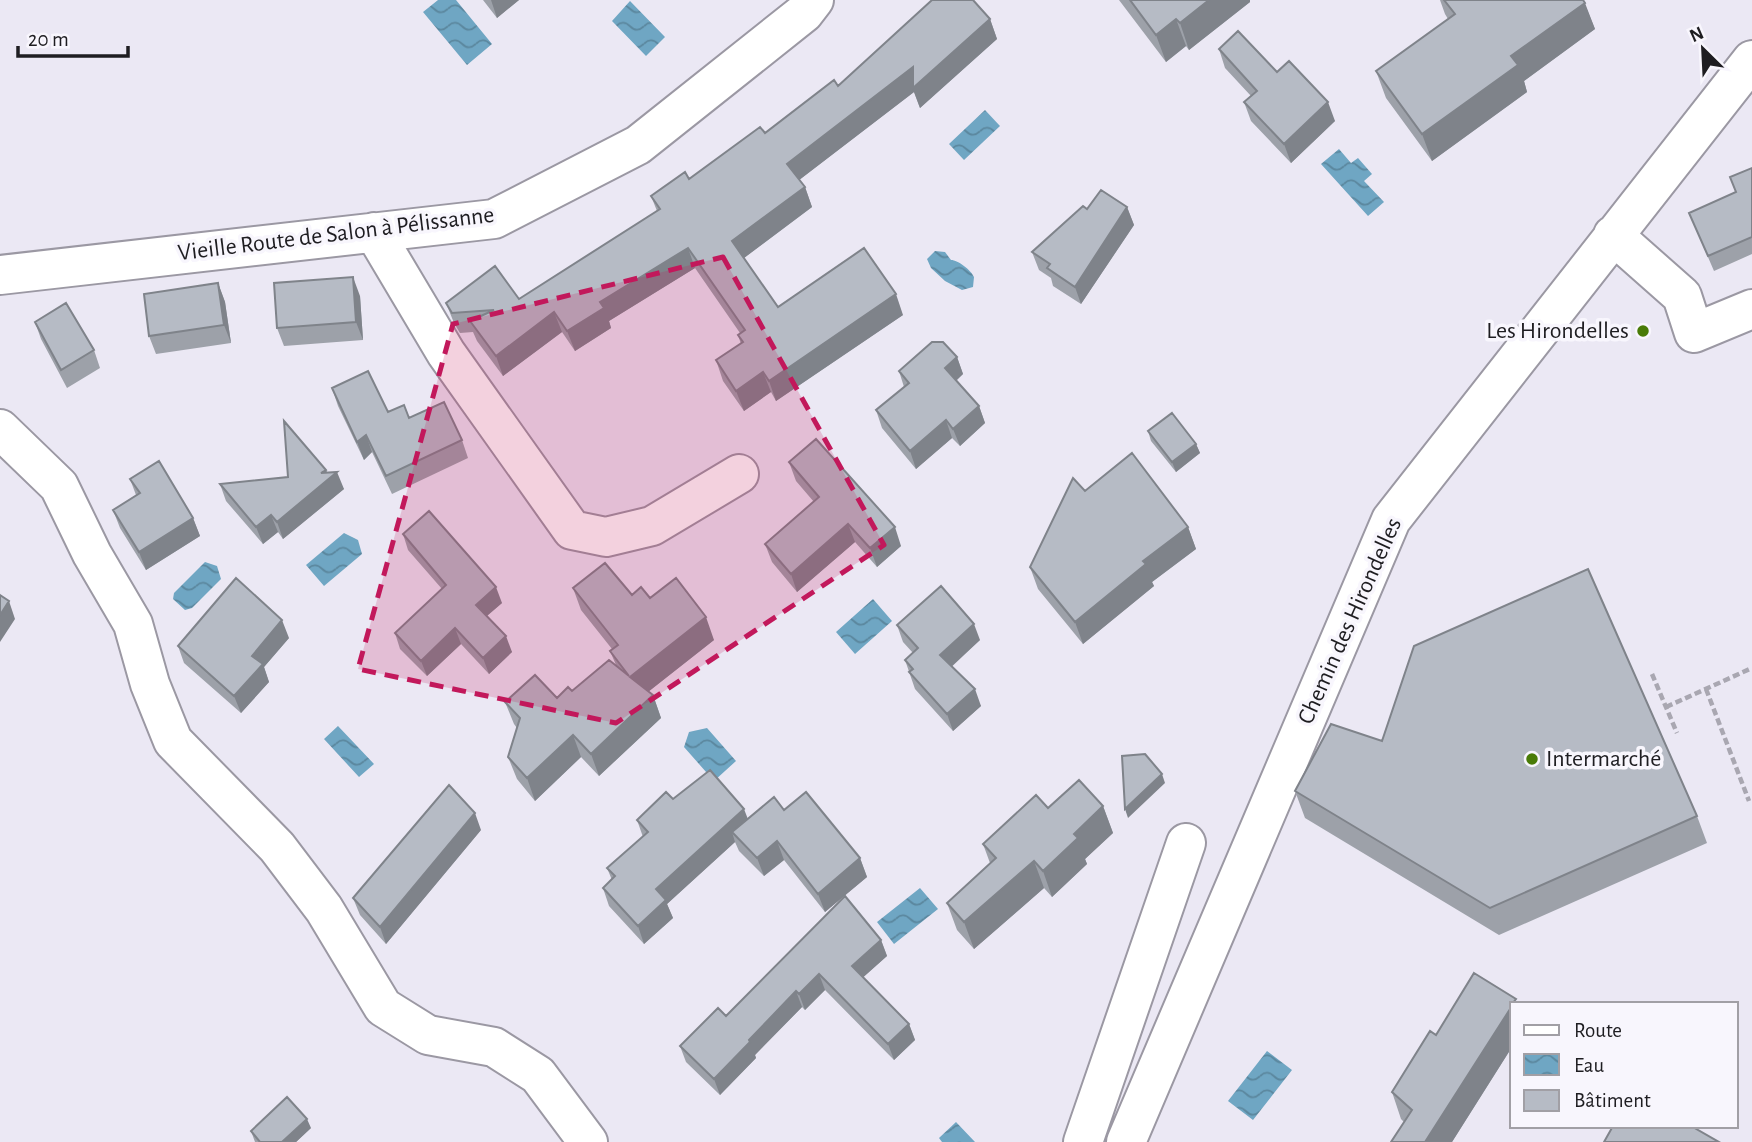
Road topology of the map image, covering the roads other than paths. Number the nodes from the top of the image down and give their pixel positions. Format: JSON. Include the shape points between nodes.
{"nodes":[{"id":1,"x":814,"y":0,"type":"edge"},
{"id":2,"x":1752,"y":60,"type":"edge"},
{"id":3,"x":374,"y":232,"type":"junction"},
{"id":4,"x":1613,"y":235,"type":"junction"},
{"id":5,"x":0,"y":275,"type":"edge"},
{"id":6,"x":1752,"y":309,"type":"edge"},
{"id":7,"x":0,"y":429,"type":"edge"},
{"id":8,"x":738,"y":474,"type":"dead end"},
{"id":9,"x":1186,"y":844,"type":"dead end"},
{"id":10,"x":588,"y":1142,"type":"edge"},
{"id":11,"x":1083,"y":1142,"type":"edge"},
{"id":12,"x":1126,"y":1142,"type":"edge"}],
"edges":[{"from":1,"to":3,"type":"street","name":"Vieille Route de Salon à Pélissanne","via":[[804,13],[638,145],[494,219]]},
{"from":2,"to":4,"type":"street","name":"Chemin des Hirondelles"},
{"from":3,"to":5,"type":"street","name":"Vieille Route de Salon à Pélissanne"},
{"from":3,"to":8,"type":"street","via":[[446,353],[572,530],[606,537],[652,526]]},
{"from":4,"to":6,"type":"street","via":[[1682,296],[1694,333]]},
{"from":4,"to":12,"type":"street","name":"Chemin des Hirondelles","via":[[1391,520]]},
{"from":7,"to":10,"type":"street","via":[[59,486],[134,624],[150,684],[173,741],[277,847],[324,909],[383,1007],[428,1035],[494,1047],[538,1075]]},
{"from":9,"to":11,"type":"street"}]}
